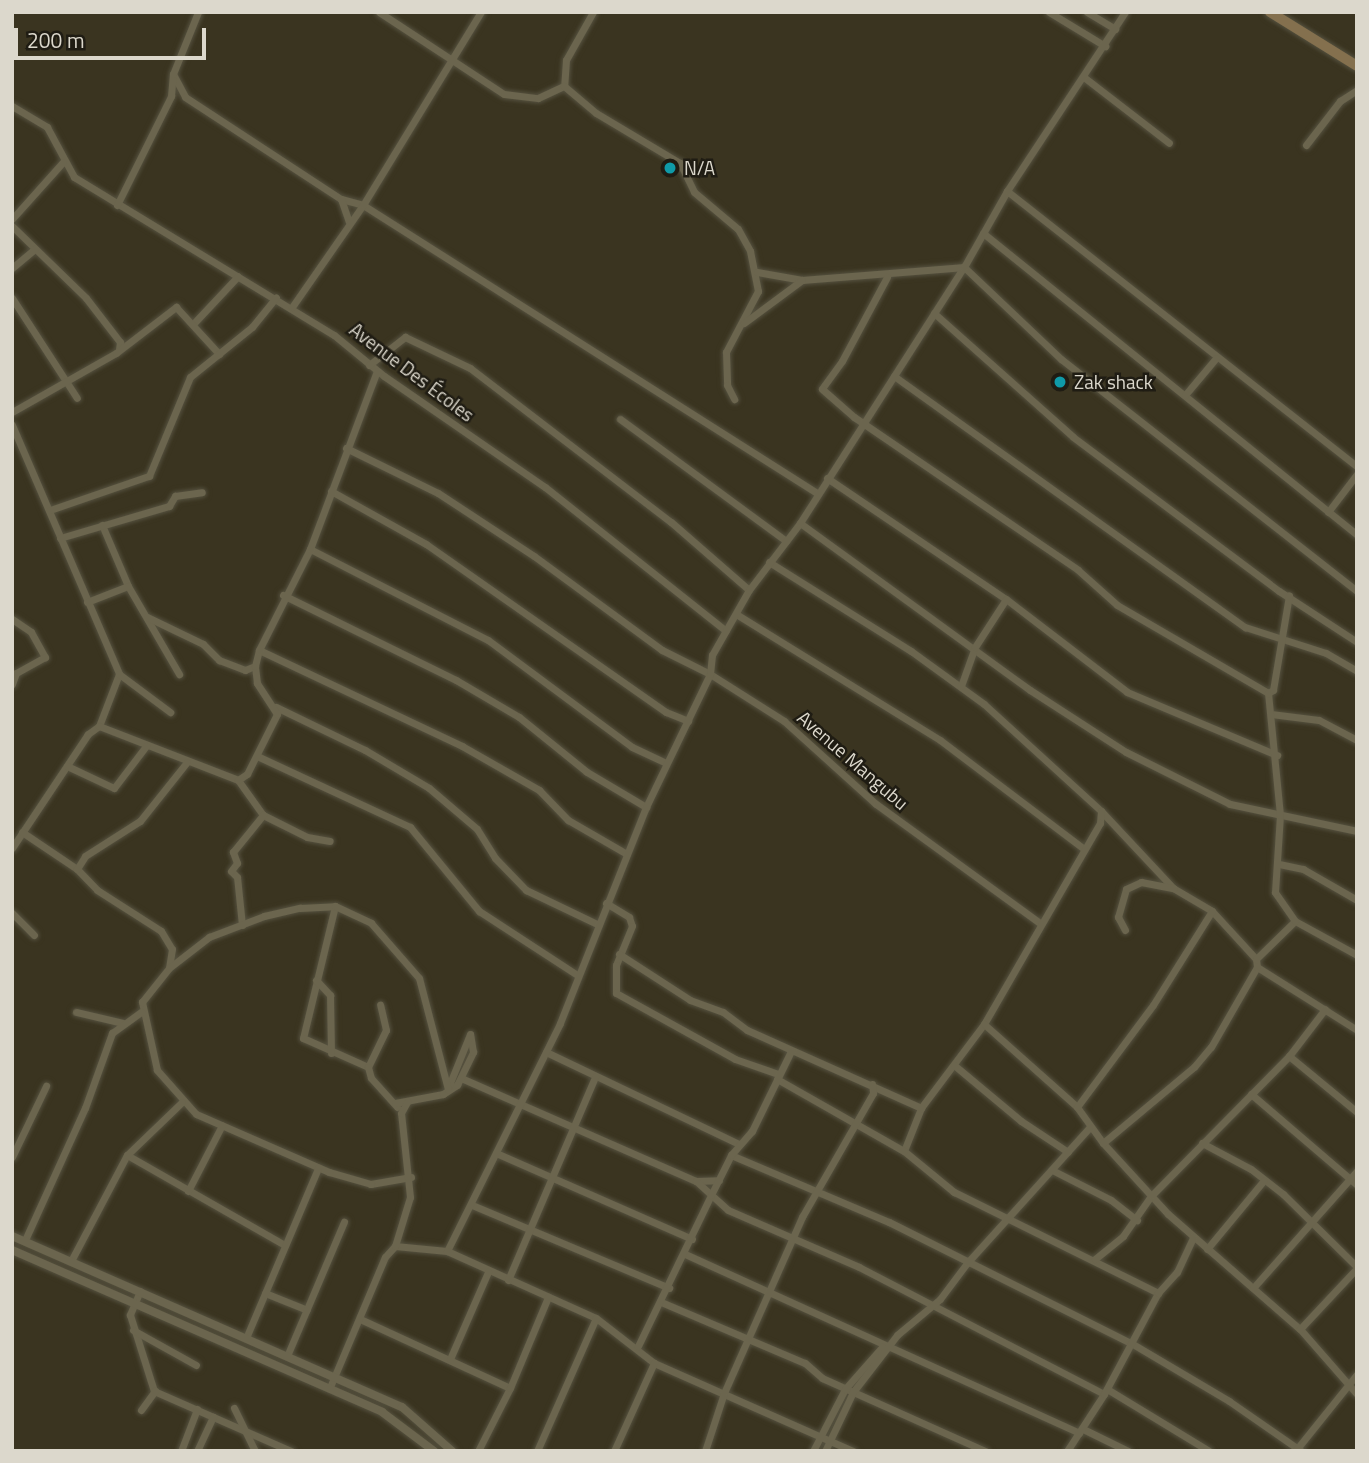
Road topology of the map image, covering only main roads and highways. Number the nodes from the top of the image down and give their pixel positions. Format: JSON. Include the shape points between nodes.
{"nodes":[{"id":1,"x":1270,"y":12,"type":"edge"},
{"id":2,"x":1357,"y":66,"type":"edge"}],
"edges":[{"from":1,"to":2,"type":"main road"}]}
